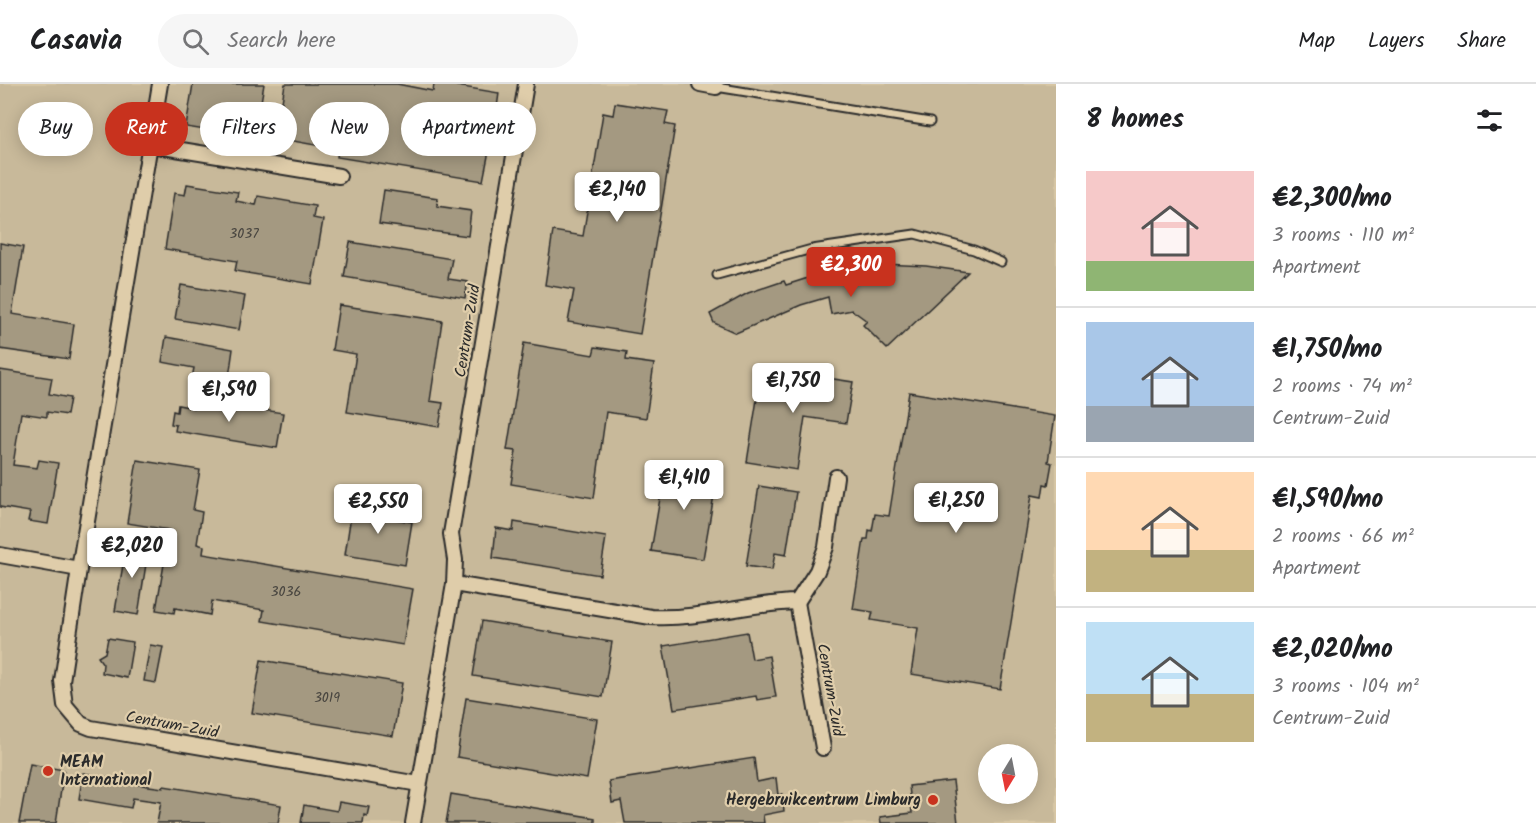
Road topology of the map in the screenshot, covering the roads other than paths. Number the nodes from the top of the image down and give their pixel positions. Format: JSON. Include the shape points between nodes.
{"nodes":[{"id":1,"x":160,"y":84,"type":"edge"},
{"id":2,"x":526,"y":84,"type":"edge"},
{"id":3,"x":700,"y":84,"type":"edge"},
{"id":4,"x":716,"y":87,"type":"joint"},
{"id":5,"x":157,"y":102,"type":"edge"},
{"id":6,"x":930,"y":122,"type":"dead end"},
{"id":7,"x":188,"y":151,"type":"edge"},
{"id":8,"x":149,"y":156,"type":"edge"},
{"id":9,"x":339,"y":176,"type":"dead end"},
{"id":10,"x":1001,"y":262,"type":"dead end"},
{"id":11,"x":717,"y":275,"type":"dead end"},
{"id":12,"x":836,"y":477,"type":"dead end"},
{"id":13,"x":0,"y":555,"type":"edge"},
{"id":14,"x":79,"y":569,"type":"junction"},
{"id":15,"x":453,"y":584,"type":"junction"},
{"id":16,"x":796,"y":602,"type":"junction"},
{"id":17,"x":823,"y":748,"type":"dead end"},
{"id":18,"x":419,"y":784,"type":"junction"},
{"id":19,"x":413,"y":823,"type":"edge"}],
"edges":[{"from":1,"to":5,"type":"street","name":"Centrum-Zuid"},
{"from":2,"to":15,"type":"street","name":"Centrum-Zuid","via":[[452,534]]},
{"from":3,"to":4,"type":"street"},
{"from":4,"to":6,"type":"lane"},
{"from":7,"to":9,"type":"street"},
{"from":8,"to":14,"type":"street","name":"Centrum-Zuid"},
{"from":10,"to":11,"type":"lane","via":[[974,249],[915,234],[812,249]]},
{"from":12,"to":16,"type":"street","via":[[826,547],[818,571]]},
{"from":13,"to":14,"type":"street"},
{"from":14,"to":18,"type":"street","name":"Centrum-Zuid","via":[[62,681],[65,705],[81,724]]},
{"from":15,"to":16,"type":"street","via":[[651,617],[674,618],[770,602]]},
{"from":15,"to":18,"type":"street","name":"Centrum-Zuid"},
{"from":16,"to":17,"type":"street","name":"Centrum-Zuid"},
{"from":18,"to":19,"type":"street","name":"Centrum-Zuid"}]}
